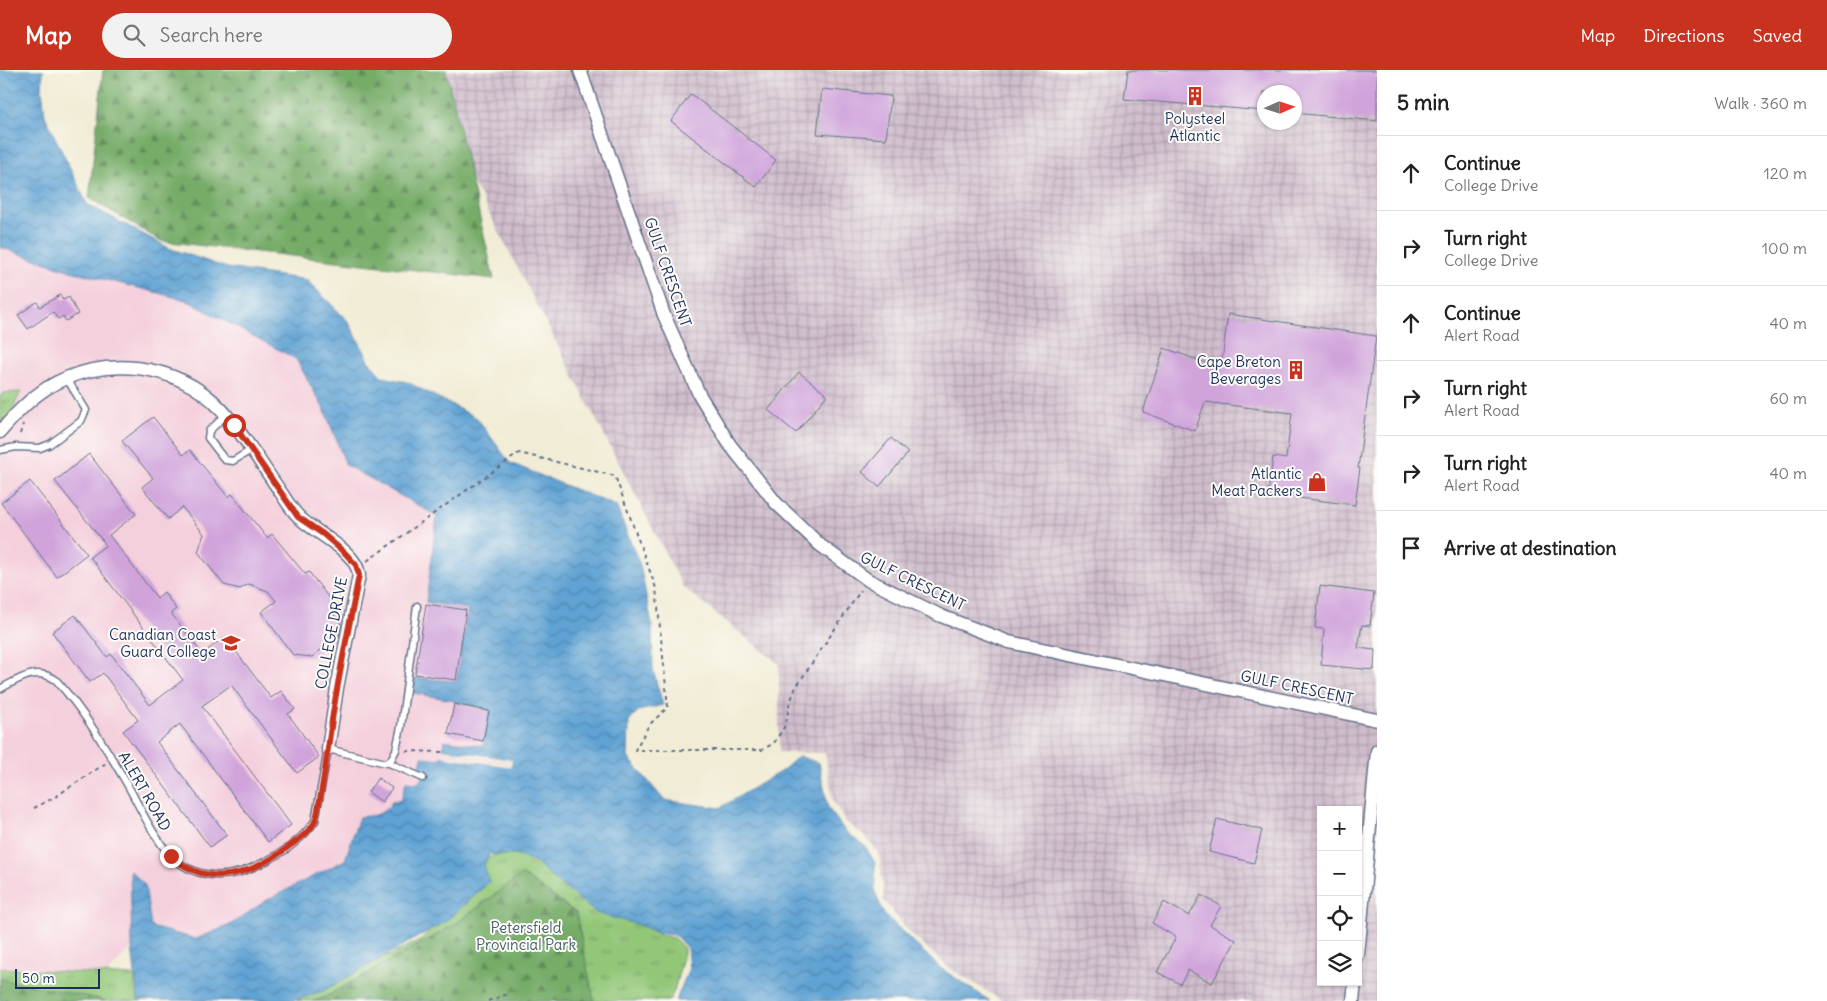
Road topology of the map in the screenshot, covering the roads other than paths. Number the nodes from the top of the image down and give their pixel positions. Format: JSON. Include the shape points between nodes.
{"nodes":[{"id":1,"x":580,"y":70,"type":"edge"},
{"id":2,"x":67,"y":379,"type":"junction"},
{"id":3,"x":226,"y":414,"type":"junction"},
{"id":4,"x":0,"y":432,"type":"edge"},
{"id":5,"x":0,"y":450,"type":"edge"},
{"id":6,"x":251,"y":450,"type":"junction"},
{"id":7,"x":417,"y":606,"type":"dead end"},
{"id":8,"x":0,"y":689,"type":"edge"},
{"id":9,"x":1377,"y":720,"type":"edge"},
{"id":10,"x":328,"y":749,"type":"junction"},
{"id":11,"x":1377,"y":751,"type":"edge"},
{"id":12,"x":389,"y":762,"type":"junction"},
{"id":13,"x":423,"y":778,"type":"dead end"},
{"id":14,"x":1359,"y":941,"type":"edge"},
{"id":15,"x":1355,"y":986,"type":"edge"},
{"id":16,"x":1353,"y":1001,"type":"edge"}],
"edges":[{"from":1,"to":9,"type":"street","name":"GULF CRESCENT","via":[[664,315],[699,394],[730,445],[776,503],[820,546],[868,580],[941,616],[1009,642]]},
{"from":2,"to":3,"type":"street","name":"COLLEGE DRIVE","via":[[108,367],[152,370],[190,384]]},
{"from":2,"to":4,"type":"street","name":"COLLEGE DRIVE","via":[[29,401]]},
{"from":2,"to":5,"type":"lane","via":[[86,410],[82,421],[40,448]]},
{"from":3,"to":6,"type":"street","name":"COLLEGE DRIVE"},
{"from":3,"to":6,"type":"lane","via":[[208,430],[208,438],[225,460],[233,462]]},
{"from":6,"to":10,"type":"street","name":"COLLEGE DRIVE","via":[[298,517],[338,546],[358,570]]},
{"from":7,"to":12,"type":"lane","via":[[401,727],[396,750]]},
{"from":8,"to":10,"type":"lane","name":"ALERT ROAD","via":[[32,674],[44,674],[58,682],[113,759],[164,848],[180,863],[207,875],[225,876],[246,871],[288,848],[310,829],[315,822]]},
{"from":10,"to":12,"type":"lane"},
{"from":11,"to":14,"type":"street"},
{"from":12,"to":13,"type":"lane"},
{"from":15,"to":16,"type":"street"}]}
